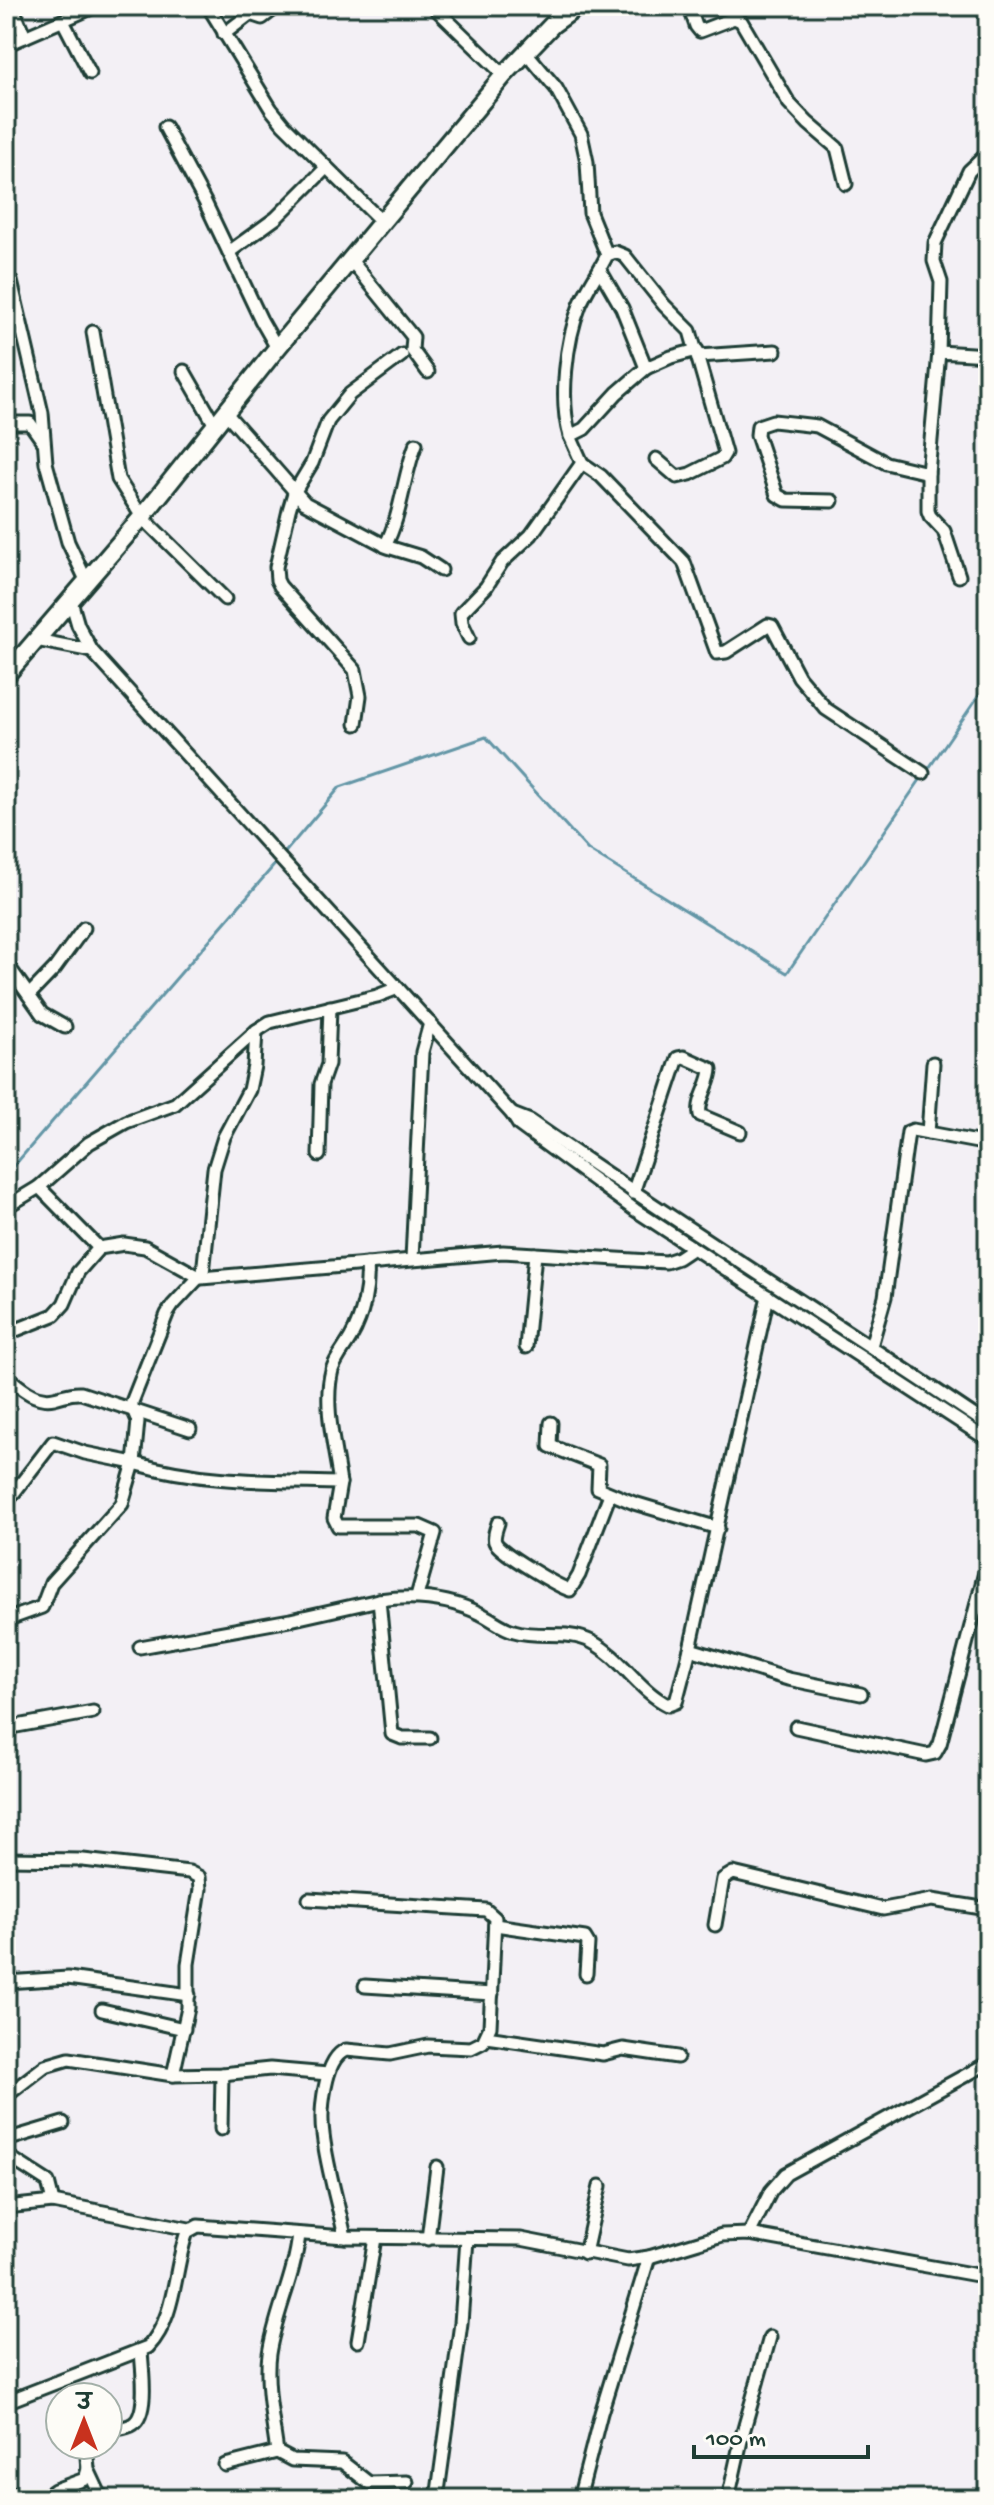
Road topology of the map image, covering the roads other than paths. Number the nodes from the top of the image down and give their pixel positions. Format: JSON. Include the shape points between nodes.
{"nodes":[{"id":1,"x":12,"y":6,"type":"edge"},
{"id":2,"x":96,"y":6,"type":"edge"},
{"id":3,"x":208,"y":6,"type":"edge"},
{"id":4,"x":278,"y":6,"type":"edge"},
{"id":5,"x":433,"y":6,"type":"edge"},
{"id":6,"x":578,"y":6,"type":"edge"},
{"id":7,"x":689,"y":6,"type":"edge"},
{"id":8,"x":63,"y":21,"type":"junction"},
{"id":9,"x":224,"y":34,"type":"junction"},
{"id":10,"x":25,"y":37,"type":"junction"},
{"id":11,"x":6,"y":45,"type":"edge"},
{"id":12,"x":525,"y":51,"type":"junction"},
{"id":13,"x":90,"y":73,"type":"dead end"},
{"id":14,"x":504,"y":75,"type":"junction"},
{"id":15,"x":165,"y":127,"type":"dead end"},
{"id":16,"x":988,"y":153,"type":"edge"},
{"id":17,"x":326,"y":168,"type":"junction"},
{"id":18,"x":846,"y":184,"type":"dead end"},
{"id":19,"x":383,"y":223,"type":"junction"},
{"id":20,"x":229,"y":252,"type":"junction"},
{"id":21,"x":607,"y":255,"type":"junction"},
{"id":22,"x":350,"y":259,"type":"junction"},
{"id":23,"x":600,"y":270,"type":"junction"},
{"id":24,"x":11,"y":281,"type":"dead end"},
{"id":25,"x":93,"y":332,"type":"dead end"},
{"id":26,"x":277,"y":348,"type":"junction"},
{"id":27,"x":775,"y":351,"type":"dead end"},
{"id":28,"x":939,"y":352,"type":"junction"},
{"id":29,"x":698,"y":353,"type":"junction"},
{"id":30,"x":402,"y":355,"type":"dead end"},
{"id":31,"x":988,"y":355,"type":"edge"},
{"id":32,"x":646,"y":368,"type":"junction"},
{"id":33,"x":184,"y":371,"type":"dead end"},
{"id":34,"x":428,"y":372,"type":"dead end"},
{"id":35,"x":220,"y":419,"type":"junction"},
{"id":36,"x":6,"y":423,"type":"edge"},
{"id":37,"x":570,"y":436,"type":"junction"},
{"id":38,"x":42,"y":440,"type":"junction"},
{"id":39,"x":416,"y":444,"type":"dead end"},
{"id":40,"x":656,"y":459,"type":"dead end"},
{"id":41,"x":582,"y":463,"type":"junction"},
{"id":42,"x":928,"y":473,"type":"junction"},
{"id":43,"x":294,"y":493,"type":"junction"},
{"id":44,"x":832,"y":501,"type":"dead end"},
{"id":45,"x":142,"y":517,"type":"junction"},
{"id":46,"x":385,"y":546,"type":"junction"},
{"id":47,"x":441,"y":570,"type":"dead end"},
{"id":48,"x":959,"y":576,"type":"dead end"},
{"id":49,"x":86,"y":580,"type":"junction"},
{"id":50,"x":225,"y":599,"type":"dead end"},
{"id":51,"x":71,"y":601,"type":"junction"},
{"id":52,"x":469,"y":638,"type":"dead end"},
{"id":53,"x":36,"y":640,"type":"junction"},
{"id":54,"x":92,"y":651,"type":"junction"},
{"id":55,"x":6,"y":675,"type":"edge"},
{"id":56,"x":356,"y":724,"type":"dead end"},
{"id":57,"x":923,"y":773,"type":"dead end"},
{"id":58,"x":84,"y":928,"type":"dead end"},
{"id":59,"x":6,"y":963,"type":"edge"},
{"id":60,"x":17,"y":979,"type":"junction"},
{"id":61,"x":6,"y":988,"type":"edge"},
{"id":62,"x":398,"y":988,"type":"junction"},
{"id":63,"x":29,"y":995,"type":"junction"},
{"id":64,"x":330,"y":1007,"type":"junction"},
{"id":65,"x":430,"y":1023,"type":"junction"},
{"id":66,"x":65,"y":1027,"type":"dead end"},
{"id":67,"x":256,"y":1031,"type":"junction"},
{"id":68,"x":933,"y":1063,"type":"dead end"},
{"id":69,"x":512,"y":1114,"type":"junction"},
{"id":70,"x":740,"y":1132,"type":"dead end"},
{"id":71,"x":928,"y":1133,"type":"junction"},
{"id":72,"x":988,"y":1144,"type":"edge"},
{"id":73,"x":319,"y":1155,"type":"dead end"},
{"id":74,"x":39,"y":1187,"type":"junction"},
{"id":75,"x":633,"y":1193,"type":"junction"},
{"id":76,"x":6,"y":1207,"type":"edge"},
{"id":77,"x":99,"y":1248,"type":"junction"},
{"id":78,"x":693,"y":1248,"type":"junction"},
{"id":79,"x":535,"y":1254,"type":"junction"},
{"id":80,"x":412,"y":1259,"type":"junction"},
{"id":81,"x":367,"y":1264,"type":"junction"},
{"id":82,"x":201,"y":1278,"type":"junction"},
{"id":83,"x":768,"y":1296,"type":"junction"},
{"id":84,"x":6,"y":1334,"type":"edge"},
{"id":85,"x":871,"y":1346,"type":"junction"},
{"id":86,"x":526,"y":1347,"type":"dead end"},
{"id":87,"x":6,"y":1376,"type":"edge"},
{"id":88,"x":133,"y":1410,"type":"junction"},
{"id":89,"x":551,"y":1423,"type":"dead end"},
{"id":90,"x":988,"y":1425,"type":"edge"},
{"id":91,"x":190,"y":1429,"type":"dead end"},
{"id":92,"x":988,"y":1440,"type":"edge"},
{"id":93,"x":134,"y":1463,"type":"junction"},
{"id":94,"x":340,"y":1483,"type":"junction"},
{"id":95,"x":610,"y":1494,"type":"junction"},
{"id":96,"x":6,"y":1503,"type":"edge"},
{"id":97,"x":498,"y":1523,"type":"dead end"},
{"id":98,"x":718,"y":1528,"type":"junction"},
{"id":99,"x":988,"y":1561,"type":"edge"},
{"id":100,"x":417,"y":1596,"type":"junction"},
{"id":101,"x":379,"y":1600,"type":"junction"},
{"id":102,"x":6,"y":1620,"type":"edge"},
{"id":103,"x":140,"y":1647,"type":"dead end"},
{"id":104,"x":690,"y":1649,"type":"junction"},
{"id":105,"x":861,"y":1694,"type":"dead end"},
{"id":106,"x":93,"y":1712,"type":"dead end"},
{"id":107,"x":796,"y":1727,"type":"dead end"},
{"id":108,"x":6,"y":1728,"type":"edge"},
{"id":109,"x":430,"y":1738,"type":"dead end"},
{"id":110,"x":6,"y":1859,"type":"edge"},
{"id":111,"x":309,"y":1899,"type":"dead end"},
{"id":112,"x":988,"y":1909,"type":"edge"},
{"id":113,"x":495,"y":1925,"type":"junction"},
{"id":114,"x":715,"y":1925,"type":"dead end"},
{"id":115,"x":586,"y":1974,"type":"dead end"},
{"id":116,"x":6,"y":1982,"type":"edge"},
{"id":117,"x":365,"y":1986,"type":"dead end"},
{"id":118,"x":492,"y":1994,"type":"junction"},
{"id":119,"x":189,"y":1995,"type":"junction"},
{"id":120,"x":102,"y":2010,"type":"dead end"},
{"id":121,"x":184,"y":2029,"type":"junction"},
{"id":122,"x":486,"y":2037,"type":"junction"},
{"id":123,"x":677,"y":2057,"type":"dead end"},
{"id":124,"x":988,"y":2063,"type":"edge"},
{"id":125,"x":222,"y":2074,"type":"junction"},
{"id":126,"x":328,"y":2074,"type":"junction"},
{"id":127,"x":173,"y":2075,"type":"junction"},
{"id":128,"x":6,"y":2096,"type":"edge"},
{"id":129,"x":63,"y":2123,"type":"dead end"},
{"id":130,"x":221,"y":2129,"type":"dead end"},
{"id":131,"x":6,"y":2140,"type":"edge"},
{"id":132,"x":6,"y":2155,"type":"edge"},
{"id":133,"x":437,"y":2167,"type":"dead end"},
{"id":134,"x":600,"y":2186,"type":"dead end"},
{"id":135,"x":53,"y":2202,"type":"junction"},
{"id":136,"x":6,"y":2207,"type":"edge"},
{"id":137,"x":189,"y":2229,"type":"junction"},
{"id":138,"x":299,"y":2234,"type":"junction"},
{"id":139,"x":749,"y":2234,"type":"junction"},
{"id":140,"x":345,"y":2237,"type":"junction"},
{"id":141,"x":375,"y":2238,"type":"junction"},
{"id":142,"x":428,"y":2239,"type":"junction"},
{"id":143,"x":467,"y":2239,"type":"junction"},
{"id":144,"x":585,"y":2253,"type":"junction"},
{"id":145,"x":649,"y":2257,"type":"junction"},
{"id":146,"x":988,"y":2277,"type":"edge"},
{"id":147,"x":770,"y":2337,"type":"dead end"},
{"id":148,"x":358,"y":2341,"type":"dead end"},
{"id":149,"x":141,"y":2351,"type":"junction"},
{"id":150,"x":6,"y":2402,"type":"edge"},
{"id":151,"x":124,"y":2427,"type":"edge"},
{"id":152,"x":277,"y":2452,"type":"junction"},
{"id":153,"x":87,"y":2461,"type":"edge"},
{"id":154,"x":225,"y":2465,"type":"dead end"},
{"id":155,"x":88,"y":2469,"type":"junction"},
{"id":156,"x":407,"y":2482,"type":"dead end"},
{"id":157,"x":42,"y":2499,"type":"edge"},
{"id":158,"x":102,"y":2499,"type":"edge"},
{"id":159,"x":437,"y":2499,"type":"edge"},
{"id":160,"x":579,"y":2499,"type":"edge"},
{"id":161,"x":728,"y":2499,"type":"edge"}],
"edges":[{"from":1,"to":10,"type":"street"},
{"from":2,"to":8,"type":"street"},
{"from":3,"to":9,"type":"street"},
{"from":4,"to":9,"type":"street","via":[[262,18],[248,15]]},
{"from":5,"to":14,"type":"street"},
{"from":6,"to":12,"type":"street"},
{"from":7,"to":18,"type":"street","via":[[700,31],[734,18],[741,21],[789,103],[837,148]]},
{"from":8,"to":10,"type":"street"},
{"from":8,"to":13,"type":"street"},
{"from":9,"to":17,"type":"street","via":[[271,109]]},
{"from":10,"to":11,"type":"street"},
{"from":12,"to":14,"type":"street"},
{"from":12,"to":21,"type":"street","via":[[556,88],[581,134],[590,213]]},
{"from":14,"to":19,"type":"street"},
{"from":15,"to":20,"type":"street"},
{"from":16,"to":28,"type":"street","via":[[969,171],[935,243],[941,282]]},
{"from":17,"to":19,"type":"street"},
{"from":17,"to":20,"type":"street","via":[[276,218]]},
{"from":19,"to":22,"type":"street"},
{"from":20,"to":26,"type":"street"},
{"from":21,"to":23,"type":"street"},
{"from":21,"to":29,"type":"street","via":[[625,256],[690,331]]},
{"from":22,"to":26,"type":"street"},
{"from":22,"to":34,"type":"street","via":[[413,337],[412,350]]},
{"from":23,"to":32,"type":"street"},
{"from":23,"to":37,"type":"street","via":[[582,301],[573,333],[564,387]]},
{"from":24,"to":38,"type":"street","via":[[42,413]]},
{"from":25,"to":45,"type":"street","via":[[115,472]]},
{"from":26,"to":35,"type":"street"},
{"from":27,"to":29,"type":"street"},
{"from":28,"to":31,"type":"street"},
{"from":28,"to":42,"type":"street"},
{"from":29,"to":32,"type":"street"},
{"from":29,"to":40,"type":"street","via":[[724,457],[677,477]]},
{"from":30,"to":43,"type":"street","via":[[340,403]]},
{"from":32,"to":37,"type":"street","via":[[584,429]]},
{"from":33,"to":35,"type":"street"},
{"from":35,"to":43,"type":"street"},
{"from":35,"to":45,"type":"street"},
{"from":36,"to":38,"type":"street","via":[[30,423]]},
{"from":37,"to":41,"type":"street"},
{"from":38,"to":49,"type":"street","via":[[68,542]]},
{"from":39,"to":46,"type":"street"},
{"from":41,"to":52,"type":"street","via":[[531,535],[461,613]]},
{"from":41,"to":57,"type":"street","via":[[684,562],[717,653],[772,626],[799,677],[826,709]]},
{"from":42,"to":44,"type":"street","via":[[886,463],[817,426],[773,421],[758,426],[777,495]]},
{"from":42,"to":48,"type":"street","via":[[929,513],[944,531]]},
{"from":43,"to":46,"type":"street"},
{"from":43,"to":56,"type":"street","via":[[277,580],[355,670],[360,696]]},
{"from":45,"to":49,"type":"street"},
{"from":45,"to":50,"type":"street"},
{"from":46,"to":47,"type":"street","via":[[421,557]]},
{"from":49,"to":51,"type":"street"},
{"from":51,"to":53,"type":"street"},
{"from":51,"to":54,"type":"street"},
{"from":53,"to":54,"type":"street"},
{"from":53,"to":55,"type":"street"},
{"from":54,"to":62,"type":"street"},
{"from":58,"to":63,"type":"street"},
{"from":59,"to":60,"type":"street"},
{"from":60,"to":61,"type":"street"},
{"from":60,"to":63,"type":"street"},
{"from":62,"to":64,"type":"street"},
{"from":62,"to":65,"type":"street"},
{"from":63,"to":66,"type":"street","via":[[42,1014]]},
{"from":64,"to":67,"type":"street","via":[[277,1019]]},
{"from":64,"to":73,"type":"street"},
{"from":65,"to":69,"type":"street"},
{"from":65,"to":80,"type":"street","via":[[422,1052]]},
{"from":67,"to":74,"type":"street","via":[[175,1104],[89,1143]]},
{"from":67,"to":82,"type":"street","via":[[249,1090],[218,1155]]},
{"from":68,"to":71,"type":"street"},
{"from":69,"to":75,"type":"street","via":[[526,1118]]},
{"from":69,"to":78,"type":"street","via":[[541,1143]]},
{"from":70,"to":75,"type":"street","via":[[700,1115],[711,1069],[678,1058]]},
{"from":71,"to":72,"type":"street"},
{"from":71,"to":85,"type":"street","via":[[913,1130],[906,1135],[885,1297]]},
{"from":74,"to":76,"type":"street"},
{"from":74,"to":77,"type":"street"},
{"from":75,"to":85,"type":"street"},
{"from":77,"to":82,"type":"street","via":[[145,1247]]},
{"from":77,"to":84,"type":"street","via":[[78,1272],[54,1315]]},
{"from":78,"to":79,"type":"street","via":[[659,1262]]},
{"from":78,"to":83,"type":"street"},
{"from":79,"to":80,"type":"street"},
{"from":79,"to":86,"type":"street"},
{"from":80,"to":81,"type":"street"},
{"from":81,"to":82,"type":"street"},
{"from":81,"to":94,"type":"street","via":[[360,1317],[333,1368],[330,1385]]},
{"from":82,"to":88,"type":"street","via":[[167,1314]]},
{"from":83,"to":92,"type":"street"},
{"from":83,"to":98,"type":"street"},
{"from":85,"to":90,"type":"street"},
{"from":87,"to":88,"type":"street","via":[[42,1398],[76,1393]]},
{"from":88,"to":91,"type":"street"},
{"from":88,"to":93,"type":"street","via":[[138,1421]]},
{"from":89,"to":95,"type":"street","via":[[550,1446],[599,1465],[598,1487]]},
{"from":93,"to":94,"type":"street","via":[[182,1476]]},
{"from":93,"to":96,"type":"street","via":[[53,1442]]},
{"from":93,"to":102,"type":"street","via":[[122,1504],[51,1583],[42,1607]]},
{"from":94,"to":100,"type":"street","via":[[334,1518],[338,1526],[419,1526],[435,1533]]},
{"from":95,"to":97,"type":"street","via":[[570,1590],[497,1545]]},
{"from":95,"to":98,"type":"street"},
{"from":98,"to":104,"type":"street"},
{"from":99,"to":107,"type":"street","via":[[935,1753]]},
{"from":100,"to":101,"type":"street"},
{"from":100,"to":104,"type":"street","via":[[478,1613],[513,1631],[566,1633],[590,1641],[668,1705],[676,1702]]},
{"from":101,"to":103,"type":"street"},
{"from":101,"to":109,"type":"street","via":[[392,1734]]},
{"from":104,"to":105,"type":"street","via":[[788,1679]]},
{"from":106,"to":108,"type":"street"},
{"from":110,"to":119,"type":"street","via":[[83,1860],[199,1877]]},
{"from":111,"to":113,"type":"street","via":[[486,1910]]},
{"from":112,"to":114,"type":"street","via":[[932,1900],[883,1909],[733,1873],[723,1879]]},
{"from":113,"to":115,"type":"street","via":[[585,1938]]},
{"from":113,"to":118,"type":"street"},
{"from":116,"to":119,"type":"street","via":[[68,1978]]},
{"from":117,"to":118,"type":"street"},
{"from":118,"to":122,"type":"street"},
{"from":119,"to":121,"type":"street"},
{"from":120,"to":121,"type":"street"},
{"from":121,"to":127,"type":"street"},
{"from":122,"to":123,"type":"street","via":[[603,2054],[623,2049]]},
{"from":122,"to":126,"type":"street","via":[[471,2048],[428,2046],[390,2054],[346,2050],[336,2056]]},
{"from":124,"to":139,"type":"street","via":[[786,2174]]},
{"from":125,"to":126,"type":"street","via":[[270,2069]]},
{"from":125,"to":127,"type":"street"},
{"from":125,"to":130,"type":"street"},
{"from":126,"to":140,"type":"street","via":[[323,2134]]},
{"from":127,"to":128,"type":"street","via":[[62,2060],[45,2066]]},
{"from":129,"to":131,"type":"street"},
{"from":132,"to":135,"type":"street","via":[[48,2182]]},
{"from":133,"to":142,"type":"street"},
{"from":134,"to":144,"type":"street"},
{"from":135,"to":136,"type":"street"},
{"from":135,"to":137,"type":"street"},
{"from":137,"to":138,"type":"street"},
{"from":137,"to":149,"type":"street","via":[[162,2325]]},
{"from":138,"to":140,"type":"street"},
{"from":138,"to":152,"type":"street","via":[[269,2351]]},
{"from":139,"to":145,"type":"street","via":[[722,2235]]},
{"from":139,"to":146,"type":"street"},
{"from":140,"to":141,"type":"street"},
{"from":141,"to":142,"type":"street"},
{"from":141,"to":148,"type":"street"},
{"from":142,"to":143,"type":"street"},
{"from":143,"to":144,"type":"street","via":[[521,2239]]},
{"from":143,"to":159,"type":"street"},
{"from":144,"to":145,"type":"street","via":[[619,2260]]},
{"from":145,"to":160,"type":"street"},
{"from":147,"to":161,"type":"street"},
{"from":149,"to":150,"type":"street"},
{"from":149,"to":151,"type":"street","via":[[142,2414]]},
{"from":152,"to":154,"type":"street"},
{"from":152,"to":156,"type":"street","via":[[292,2460],[342,2462],[369,2483]]},
{"from":153,"to":155,"type":"street"},
{"from":155,"to":157,"type":"street","via":[[85,2479]]},
{"from":155,"to":158,"type":"street"}]}
